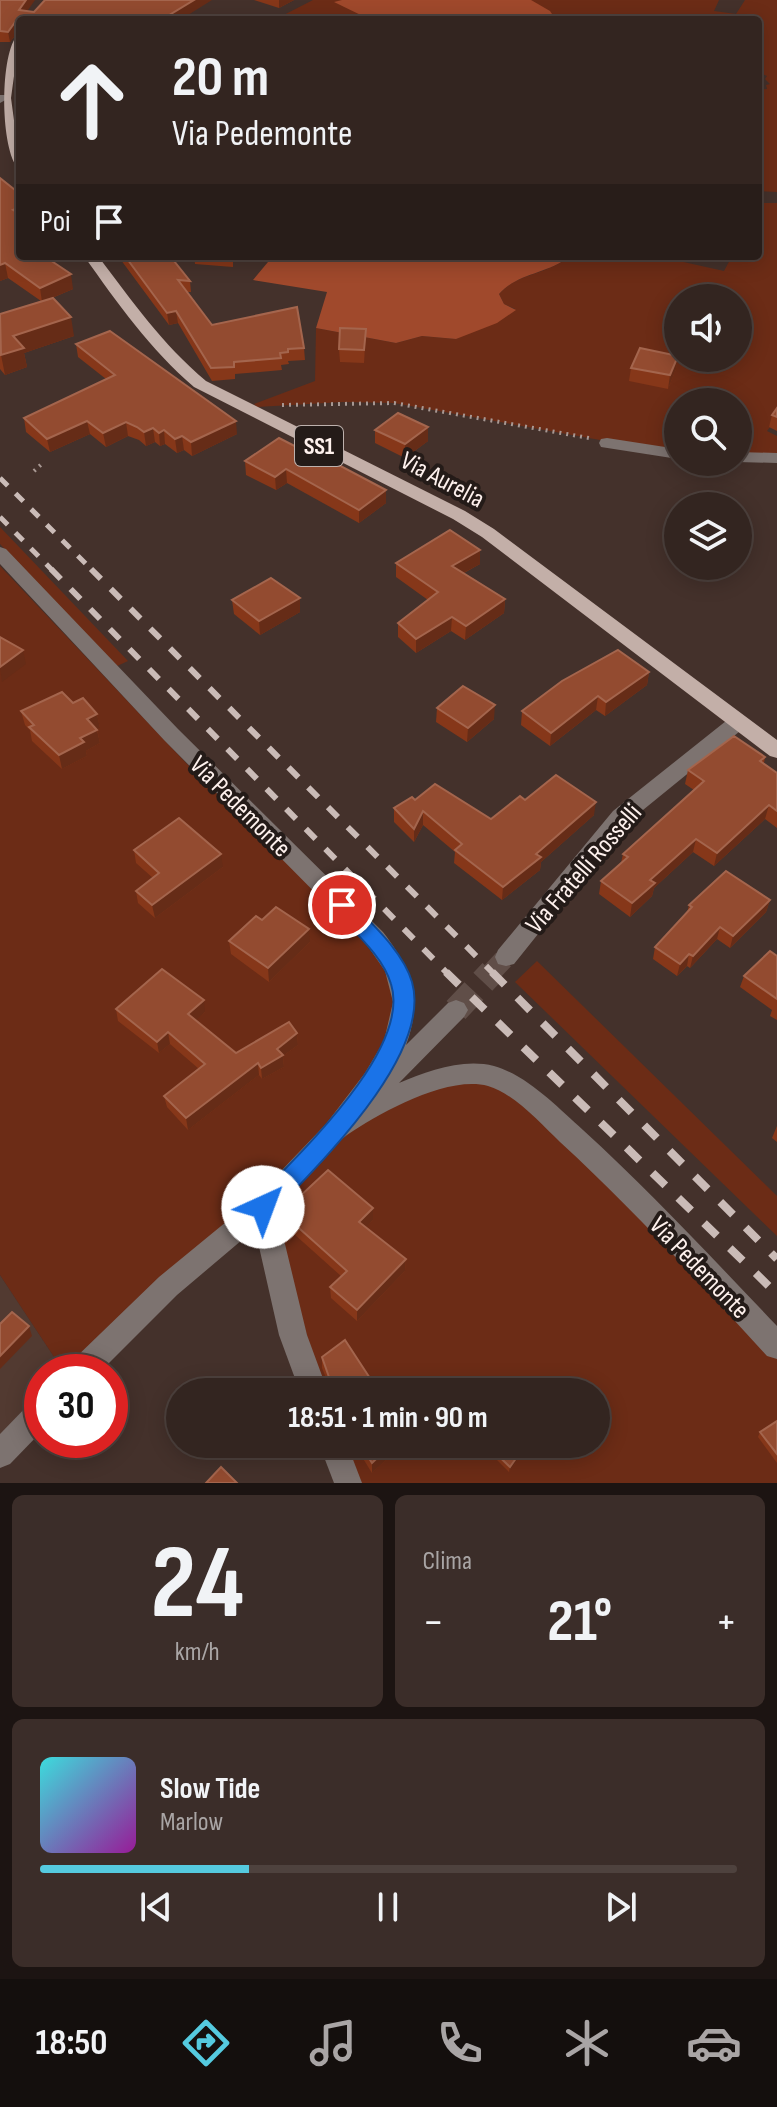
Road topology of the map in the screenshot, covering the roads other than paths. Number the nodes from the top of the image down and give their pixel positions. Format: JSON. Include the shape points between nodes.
{"nodes":[{"id":1,"x":16,"y":41,"type":"edge"},
{"id":2,"x":2,"y":98,"type":"edge"},
{"id":3,"x":16,"y":153,"type":"edge"},
{"id":4,"x":94,"y":260,"type":"edge"},
{"id":5,"x":607,"y":443,"type":"road end"},
{"id":6,"x":664,"y":452,"type":"edge"},
{"id":7,"x":752,"y":457,"type":"edge"},
{"id":8,"x":777,"y":458,"type":"edge"},
{"id":9,"x":0,"y":553,"type":"edge"},
{"id":10,"x":738,"y":722,"type":"junction"},
{"id":11,"x":777,"y":751,"type":"edge"},
{"id":12,"x":506,"y":957,"type":"tunnel mouth"},
{"id":13,"x":456,"y":1010,"type":"tunnel mouth"},
{"id":14,"x":335,"y":1131,"type":"junction"},
{"id":15,"x":263,"y":1207,"type":"junction"},
{"id":16,"x":777,"y":1346,"type":"edge"},
{"id":17,"x":99,"y":1354,"type":"edge"},
{"id":18,"x":309,"y":1378,"type":"edge"},
{"id":19,"x":24,"y":1429,"type":"edge"},
{"id":20,"x":0,"y":1454,"type":"edge"},
{"id":21,"x":338,"y":1458,"type":"edge"},
{"id":22,"x":348,"y":1483,"type":"edge"}],
"edges":[{"from":1,"to":2,"type":"main road","via":[[4,69]]},
{"from":2,"to":3,"type":"main road"},
{"from":4,"to":10,"type":"main road","name":"Via Aurelia","number":"SS1","via":[[167,356],[200,384],[479,527]]},
{"from":5,"to":6,"type":"street"},
{"from":7,"to":8,"type":"street"},
{"from":9,"to":14,"type":"street","name":"Via Pedemonte","via":[[194,759],[361,924],[392,964],[401,981],[402,1023],[379,1074]]},
{"from":10,"to":11,"type":"main road","name":"Via Aurelia","number":"SS1"},
{"from":10,"to":12,"type":"street","name":"Via Fratelli Rosselli","via":[[620,817]]},
{"from":13,"to":14,"type":"street"},
{"from":14,"to":15,"type":"street"},
{"from":14,"to":16,"type":"street","name":"Via Pedemonte","via":[[401,1092],[463,1075],[494,1076],[521,1091],[590,1154]]},
{"from":15,"to":17,"type":"street","via":[[168,1286]]},
{"from":15,"to":18,"type":"street","via":[[293,1335]]},
{"from":19,"to":20,"type":"street"},
{"from":21,"to":22,"type":"street"}]}
